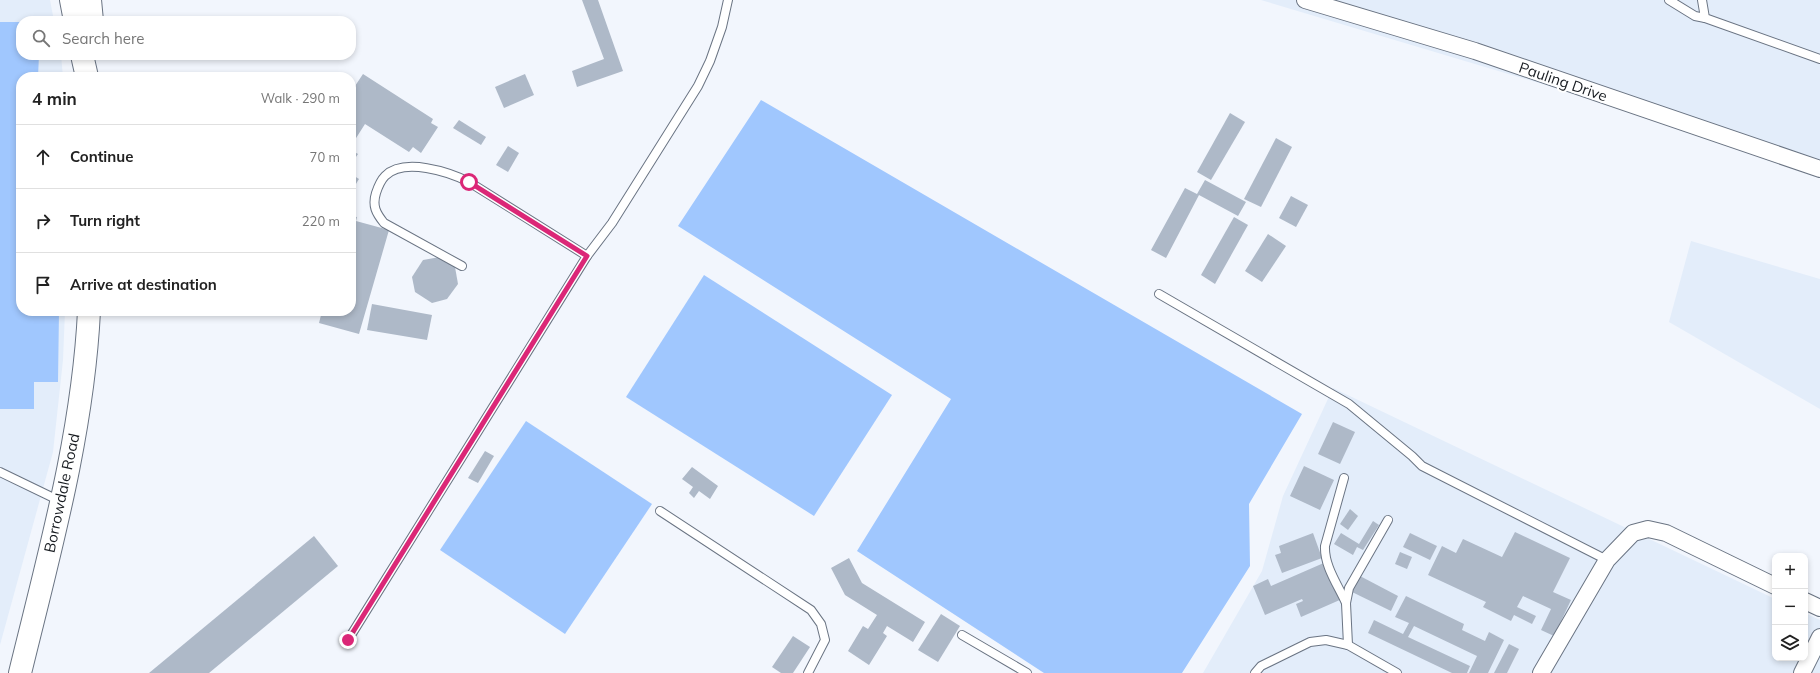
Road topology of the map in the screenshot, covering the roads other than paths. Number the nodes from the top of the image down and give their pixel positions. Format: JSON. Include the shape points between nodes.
{"nodes":[{"id":1,"x":71,"y":0,"type":"edge"},
{"id":2,"x":90,"y":0,"type":"edge"},
{"id":3,"x":728,"y":0,"type":"edge"},
{"id":4,"x":1304,"y":0,"type":"edge"},
{"id":5,"x":1669,"y":0,"type":"edge"},
{"id":6,"x":1702,"y":0,"type":"edge"},
{"id":7,"x":74,"y":16,"type":"edge"},
{"id":8,"x":92,"y":16,"type":"edge"},
{"id":9,"x":1705,"y":18,"type":"junction"},
{"id":10,"x":1820,"y":59,"type":"edge"},
{"id":11,"x":83,"y":60,"type":"edge"},
{"id":12,"x":93,"y":60,"type":"edge"},
{"id":13,"x":86,"y":72,"type":"edge"},
{"id":14,"x":92,"y":72,"type":"edge"},
{"id":15,"x":1820,"y":169,"type":"edge"},
{"id":16,"x":587,"y":256,"type":"junction"},
{"id":17,"x":462,"y":266,"type":"dead end"},
{"id":18,"x":1159,"y":294,"type":"dead end"},
{"id":19,"x":89,"y":316,"type":"edge"},
{"id":20,"x":0,"y":472,"type":"edge"},
{"id":21,"x":1344,"y":478,"type":"dead end"},
{"id":22,"x":62,"y":502,"type":"junction"},
{"id":23,"x":660,"y":511,"type":"dead end"},
{"id":24,"x":1388,"y":520,"type":"dead end"},
{"id":25,"x":1607,"y":560,"type":"junction"},
{"id":26,"x":1772,"y":585,"type":"edge"},
{"id":27,"x":1808,"y":602,"type":"edge"},
{"id":28,"x":1346,"y":603,"type":"junction"},
{"id":29,"x":1820,"y":608,"type":"edge"},
{"id":30,"x":962,"y":635,"type":"dead end"},
{"id":31,"x":1820,"y":638,"type":"edge"},
{"id":32,"x":348,"y":640,"type":"dead end"},
{"id":33,"x":1348,"y":645,"type":"junction"},
{"id":34,"x":20,"y":673,"type":"edge"},
{"id":35,"x":808,"y":673,"type":"edge"},
{"id":36,"x":1027,"y":673,"type":"edge"},
{"id":37,"x":1255,"y":673,"type":"edge"},
{"id":38,"x":1397,"y":673,"type":"edge"},
{"id":39,"x":1540,"y":673,"type":"edge"},
{"id":40,"x":1802,"y":673,"type":"edge"}],
"edges":[{"from":1,"to":7,"type":"main road"},
{"from":2,"to":8,"type":"main road"},
{"from":3,"to":16,"type":"lane","via":[[722,27],[698,86],[612,223]]},
{"from":4,"to":15,"type":"street","name":"Pauling Drive","via":[[1475,51]]},
{"from":5,"to":9,"type":"lane","via":[[1695,16]]},
{"from":6,"to":9,"type":"lane"},
{"from":9,"to":10,"type":"lane"},
{"from":11,"to":13,"type":"main road"},
{"from":12,"to":14,"type":"main road"},
{"from":16,"to":17,"type":"lane","via":[[451,173],[404,168],[390,172],[384,177],[375,197],[374,208],[384,223]]},
{"from":16,"to":32,"type":"lane"},
{"from":18,"to":25,"type":"lane","via":[[1349,404],[1422,466]]},
{"from":19,"to":22,"type":"main road","name":"Borrowdale Road","via":[[81,389]]},
{"from":20,"to":22,"type":"lane"},
{"from":21,"to":28,"type":"lane","via":[[1325,553],[1326,562]]},
{"from":22,"to":34,"type":"main road","name":"Borrowdale Road"},
{"from":23,"to":35,"type":"lane","via":[[811,610],[821,624],[825,640]]},
{"from":24,"to":28,"type":"lane","via":[[1349,588]]},
{"from":25,"to":26,"type":"street","via":[[1633,533],[1648,529],[1666,533]]},
{"from":25,"to":39,"type":"street"},
{"from":27,"to":29,"type":"street"},
{"from":28,"to":33,"type":"lane"},
{"from":30,"to":36,"type":"lane"},
{"from":31,"to":40,"type":"street"},
{"from":33,"to":37,"type":"lane","via":[[1326,640],[1310,642],[1261,666]]},
{"from":33,"to":38,"type":"lane"}]}
